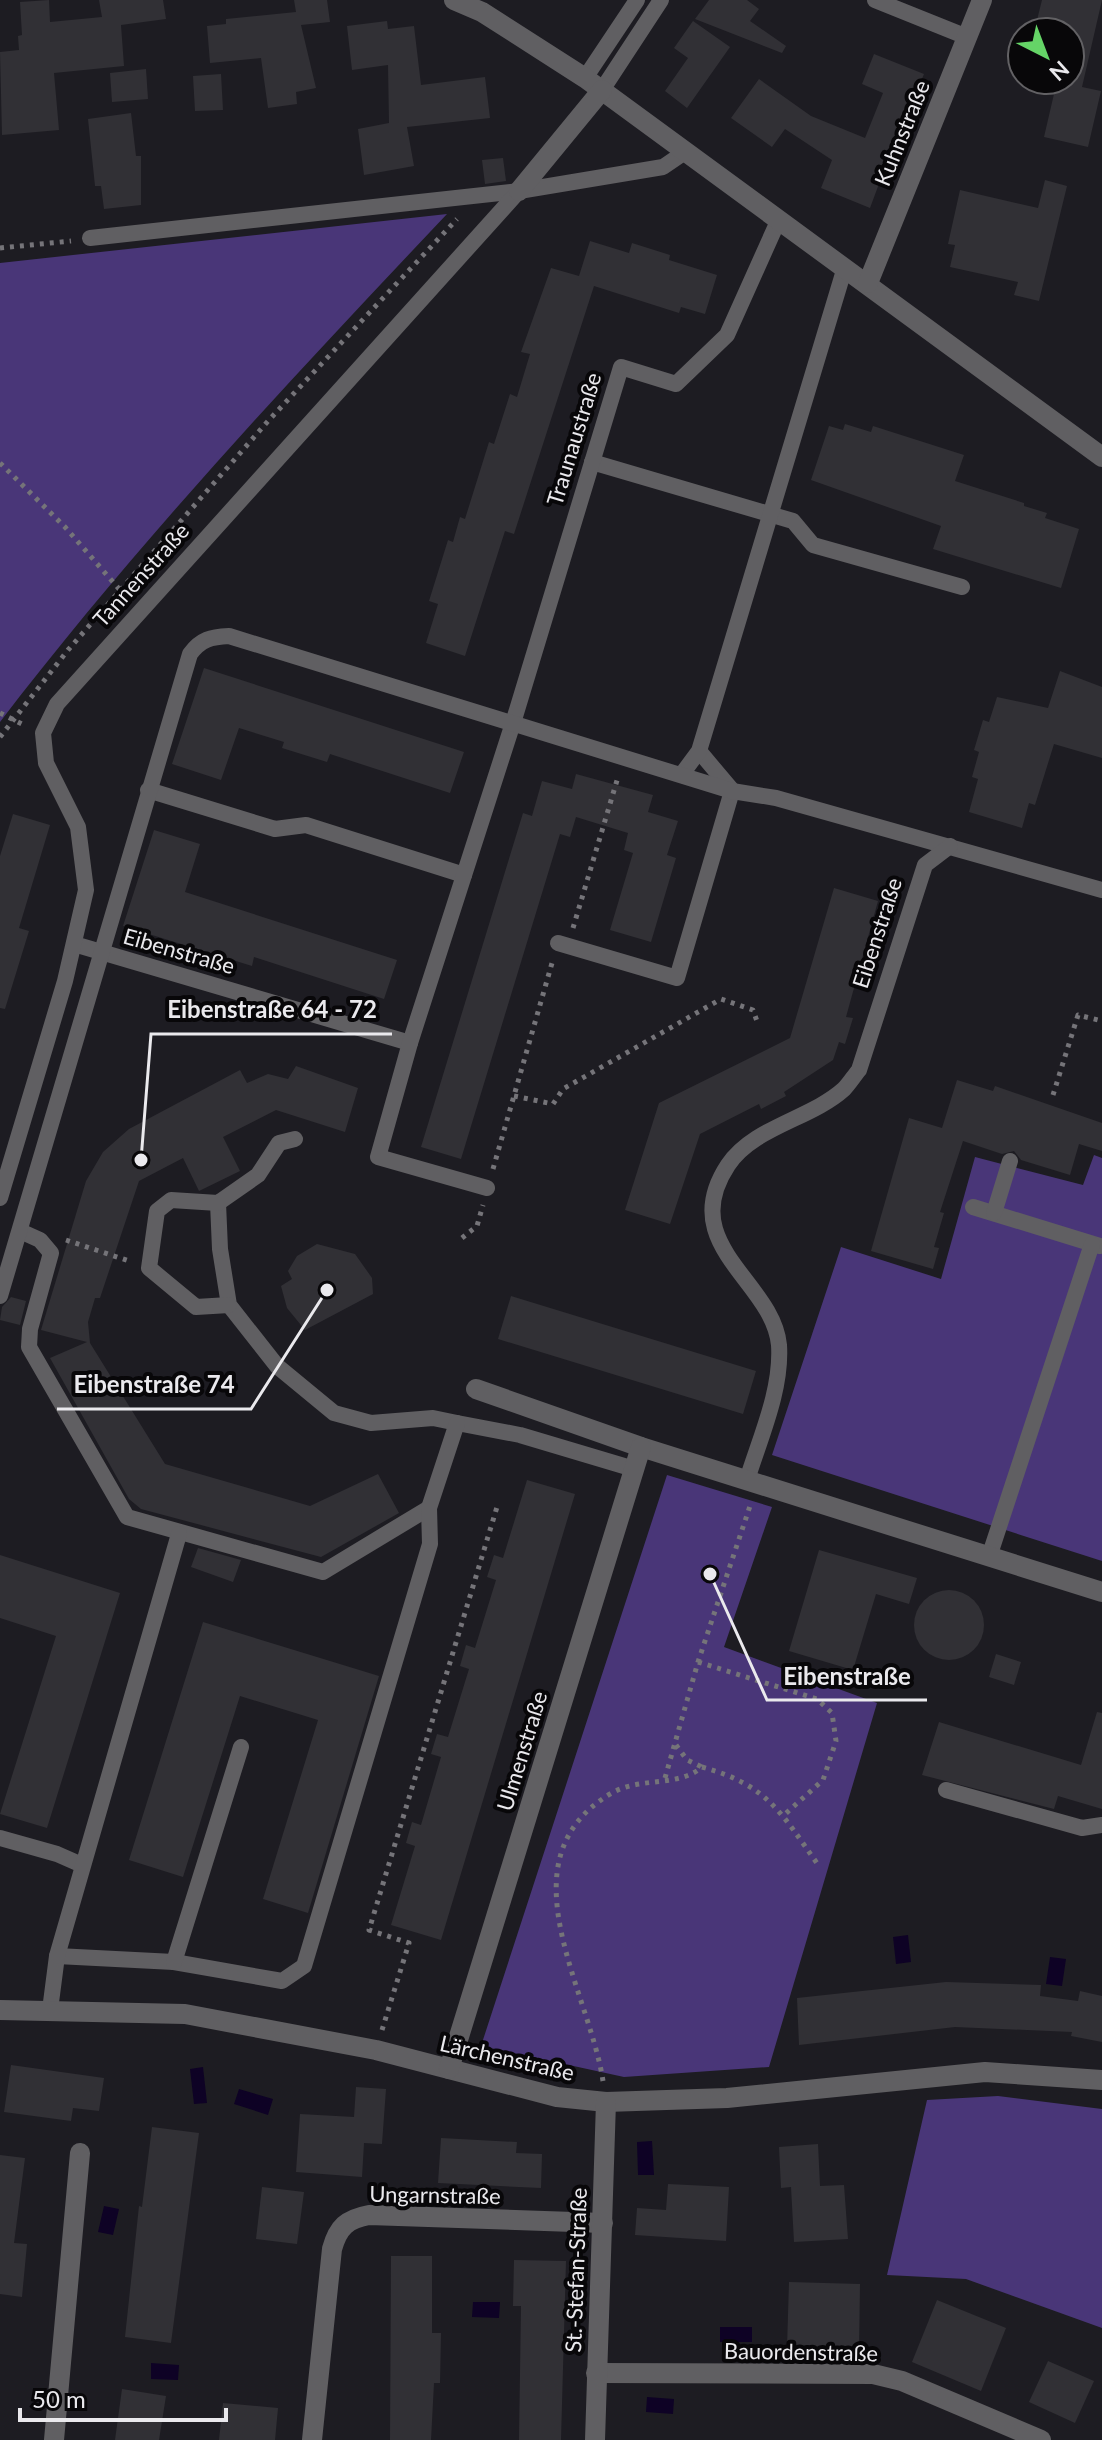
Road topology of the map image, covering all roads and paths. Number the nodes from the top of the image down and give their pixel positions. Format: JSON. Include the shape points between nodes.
{"nodes":[{"id":1,"x":454,"y":0,"type":"edge"},
{"id":2,"x":637,"y":0,"type":"edge"},
{"id":3,"x":661,"y":0,"type":"edge"},
{"id":4,"x":875,"y":0,"type":"edge"},
{"id":5,"x":982,"y":0,"type":"edge"},
{"id":6,"x":483,"y":6,"type":"edge"},
{"id":7,"x":967,"y":37,"type":"junction"},
{"id":8,"x":585,"y":78,"type":"junction"},
{"id":9,"x":602,"y":90,"type":"junction"},
{"id":10,"x":685,"y":152,"type":"junction"},
{"id":11,"x":519,"y":191,"type":"junction"},
{"id":12,"x":470,"y":213,"type":"dead end"},
{"id":13,"x":779,"y":219,"type":"junction"},
{"id":14,"x":90,"y":238,"type":"joint"},
{"id":15,"x":0,"y":248,"type":"edge"},
{"id":16,"x":845,"y":267,"type":"junction"},
{"id":17,"x":868,"y":283,"type":"junction"},
{"id":18,"x":1102,"y":457,"type":"edge"},
{"id":19,"x":592,"y":462,"type":"junction"},
{"id":20,"x":0,"y":463,"type":"edge"},
{"id":21,"x":772,"y":515,"type":"junction"},
{"id":22,"x":962,"y":587,"type":"dead end"},
{"id":23,"x":121,"y":590,"type":"junction"},
{"id":24,"x":0,"y":713,"type":"edge"},
{"id":25,"x":12,"y":720,"type":"junction"},
{"id":26,"x":513,"y":723,"type":"junction"},
{"id":27,"x":0,"y":737,"type":"edge"},
{"id":28,"x":699,"y":751,"type":"junction"},
{"id":29,"x":624,"y":757,"type":"junction"},
{"id":30,"x":682,"y":774,"type":"junction"},
{"id":31,"x":148,"y":790,"type":"junction"},
{"id":32,"x":732,"y":791,"type":"junction"},
{"id":33,"x":950,"y":846,"type":"junction"},
{"id":34,"x":464,"y":875,"type":"junction"},
{"id":35,"x":1102,"y":890,"type":"edge"},
{"id":36,"x":558,"y":943,"type":"junction"},
{"id":37,"x":74,"y":944,"type":"junction"},
{"id":38,"x":100,"y":953,"type":"junction"},
{"id":39,"x":1102,"y":1021,"type":"edge"},
{"id":40,"x":758,"y":1024,"type":"dead end"},
{"id":41,"x":410,"y":1043,"type":"junction"},
{"id":42,"x":1053,"y":1095,"type":"dead end"},
{"id":43,"x":514,"y":1096,"type":"junction"},
{"id":44,"x":295,"y":1139,"type":"dead end"},
{"id":45,"x":1010,"y":1161,"type":"dead end"},
{"id":46,"x":487,"y":1188,"type":"junction"},
{"id":47,"x":0,"y":1198,"type":"edge"},
{"id":48,"x":218,"y":1203,"type":"junction"},
{"id":49,"x":973,"y":1207,"type":"dead end"},
{"id":50,"x":994,"y":1213,"type":"junction"},
{"id":51,"x":20,"y":1231,"type":"junction"},
{"id":52,"x":462,"y":1238,"type":"dead end"},
{"id":53,"x":64,"y":1239,"type":"dead end"},
{"id":54,"x":1097,"y":1245,"type":"edge"},
{"id":55,"x":149,"y":1268,"type":"junction"},
{"id":56,"x":0,"y":1296,"type":"edge"},
{"id":57,"x":229,"y":1305,"type":"junction"},
{"id":58,"x":476,"y":1389,"type":"dead end"},
{"id":59,"x":457,"y":1423,"type":"junction"},
{"id":60,"x":641,"y":1447,"type":"junction"},
{"id":61,"x":634,"y":1469,"type":"junction"},
{"id":62,"x":752,"y":1482,"type":"junction"},
{"id":63,"x":497,"y":1507,"type":"dead end"},
{"id":64,"x":429,"y":1508,"type":"junction"},
{"id":65,"x":179,"y":1534,"type":"junction"},
{"id":66,"x":989,"y":1557,"type":"junction"},
{"id":67,"x":1102,"y":1592,"type":"edge"},
{"id":68,"x":698,"y":1662,"type":"junction"},
{"id":69,"x":675,"y":1745,"type":"junction"},
{"id":70,"x":241,"y":1747,"type":"dead end"},
{"id":71,"x":702,"y":1767,"type":"junction"},
{"id":72,"x":665,"y":1778,"type":"junction"},
{"id":73,"x":946,"y":1790,"type":"dead end"},
{"id":74,"x":783,"y":1816,"type":"junction"},
{"id":75,"x":1102,"y":1825,"type":"edge"},
{"id":76,"x":0,"y":1838,"type":"edge"},
{"id":77,"x":82,"y":1865,"type":"junction"},
{"id":78,"x":819,"y":1866,"type":"dead end"},
{"id":79,"x":57,"y":1956,"type":"junction"},
{"id":80,"x":174,"y":1962,"type":"junction"},
{"id":81,"x":0,"y":2010,"type":"edge"},
{"id":82,"x":50,"y":2010,"type":"junction"},
{"id":83,"x":376,"y":2050,"type":"junction"},
{"id":84,"x":449,"y":2069,"type":"junction"},
{"id":85,"x":1102,"y":2080,"type":"edge"},
{"id":86,"x":606,"y":2102,"type":"junction"},
{"id":87,"x":80,"y":2153,"type":"dead end"},
{"id":88,"x":603,"y":2223,"type":"junction"},
{"id":89,"x":596,"y":2373,"type":"junction"},
{"id":90,"x":54,"y":2440,"type":"edge"},
{"id":91,"x":312,"y":2440,"type":"edge"},
{"id":92,"x":595,"y":2440,"type":"edge"},
{"id":93,"x":1041,"y":2440,"type":"edge"}],
"edges":[{"from":1,"to":6,"type":"street"},
{"from":2,"to":8,"type":"lane"},
{"from":3,"to":9,"type":"lane"},
{"from":4,"to":7,"type":"lane"},
{"from":5,"to":7,"type":"street","name":"Kuhnstraße"},
{"from":6,"to":8,"type":"street"},
{"from":7,"to":17,"type":"street","name":"Kuhnstraße"},
{"from":8,"to":9,"type":"street"},
{"from":9,"to":10,"type":"street"},
{"from":9,"to":11,"type":"street","name":"Tannenstraße"},
{"from":10,"to":11,"type":"lane","via":[[663,167]]},
{"from":10,"to":13,"type":"street"},
{"from":11,"to":14,"type":"lane"},
{"from":11,"to":37,"type":"lane","name":"Tannenstraße","via":[[57,704],[43,733],[46,763],[78,827],[86,890]]},
{"from":12,"to":23,"type":"path","via":[[458,218],[280,409]]},
{"from":13,"to":16,"type":"street"},
{"from":13,"to":19,"type":"lane","name":"Traunaustraße","via":[[727,335],[676,384],[621,367]]},
{"from":14,"to":15,"type":"path"},
{"from":16,"to":17,"type":"street"},
{"from":16,"to":21,"type":"lane"},
{"from":17,"to":18,"type":"street"},
{"from":19,"to":21,"type":"lane"},
{"from":19,"to":26,"type":"lane","name":"Traunaustraße"},
{"from":20,"to":23,"type":"path"},
{"from":21,"to":22,"type":"lane","via":[[793,521],[813,545]]},
{"from":21,"to":28,"type":"lane"},
{"from":23,"to":25,"type":"path"},
{"from":24,"to":25,"type":"path"},
{"from":25,"to":27,"type":"path"},
{"from":26,"to":29,"type":"lane"},
{"from":26,"to":31,"type":"lane","via":[[229,636],[211,637],[190,654]]},
{"from":26,"to":34,"type":"lane"},
{"from":28,"to":30,"type":"lane"},
{"from":28,"to":32,"type":"lane"},
{"from":29,"to":30,"type":"lane"},
{"from":29,"to":36,"type":"path","via":[[575,926]]},
{"from":30,"to":32,"type":"lane"},
{"from":31,"to":34,"type":"lane","via":[[275,829],[306,825]]},
{"from":31,"to":38,"type":"lane"},
{"from":32,"to":33,"type":"lane"},
{"from":32,"to":36,"type":"lane","via":[[677,978]]},
{"from":33,"to":35,"type":"lane"},
{"from":33,"to":62,"type":"lane","name":"Eibenstraße","via":[[925,865],[859,1070],[843,1089],[742,1149],[716,1190],[719,1246],[768,1315],[779,1343],[777,1379]]},
{"from":34,"to":41,"type":"lane"},
{"from":36,"to":43,"type":"path"},
{"from":37,"to":38,"type":"lane","name":"Eibenstraße"},
{"from":37,"to":47,"type":"lane","name":"Tannenstraße"},
{"from":38,"to":41,"type":"lane","name":"Eibenstraße"},
{"from":38,"to":51,"type":"lane"},
{"from":39,"to":42,"type":"path","via":[[1078,1015]]},
{"from":40,"to":43,"type":"path","via":[[753,1010],[721,999],[563,1089],[553,1104]]},
{"from":41,"to":46,"type":"lane","via":[[378,1157]]},
{"from":43,"to":46,"type":"path"},
{"from":44,"to":48,"type":"lane","via":[[279,1143],[258,1175]]},
{"from":45,"to":50,"type":"lane"},
{"from":46,"to":52,"type":"path","via":[[477,1226]]},
{"from":48,"to":55,"type":"lane","via":[[171,1200],[157,1211]]},
{"from":48,"to":57,"type":"lane"},
{"from":49,"to":50,"type":"lane"},
{"from":50,"to":54,"type":"lane"},
{"from":51,"to":56,"type":"lane"},
{"from":51,"to":65,"type":"lane","via":[[40,1240],[51,1253],[29,1347],[127,1517]]},
{"from":53,"to":55,"type":"path"},
{"from":54,"to":66,"type":"lane"},
{"from":55,"to":57,"type":"lane","via":[[196,1307]]},
{"from":57,"to":59,"type":"lane","via":[[277,1366],[334,1413],[371,1423],[433,1418]]},
{"from":58,"to":60,"type":"street"},
{"from":59,"to":61,"type":"lane","via":[[520,1435]]},
{"from":59,"to":64,"type":"lane"},
{"from":60,"to":61,"type":"street","name":"Ulmenstraße"},
{"from":60,"to":62,"type":"street"},
{"from":61,"to":84,"type":"street","name":"Ulmenstraße"},
{"from":62,"to":66,"type":"street"},
{"from":62,"to":68,"type":"path"},
{"from":63,"to":83,"type":"path","via":[[369,1930],[409,1943]]},
{"from":64,"to":65,"type":"lane","via":[[323,1572]]},
{"from":64,"to":80,"type":"lane","via":[[430,1544],[304,1966],[282,1981]]},
{"from":65,"to":77,"type":"lane"},
{"from":66,"to":67,"type":"street"},
{"from":68,"to":69,"type":"path"},
{"from":68,"to":74,"type":"path","via":[[817,1699],[832,1713],[836,1741],[823,1780]]},
{"from":69,"to":71,"type":"path","via":[[687,1760]]},
{"from":69,"to":72,"type":"path"},
{"from":70,"to":80,"type":"lane"},
{"from":71,"to":72,"type":"path","via":[[689,1778]]},
{"from":71,"to":74,"type":"path","via":[[737,1776],[757,1788]]},
{"from":72,"to":86,"type":"path","via":[[612,1792],[587,1810],[559,1858],[554,1881],[555,1905],[600,2062]]},
{"from":73,"to":75,"type":"lane","via":[[1082,1828]]},
{"from":74,"to":78,"type":"path"},
{"from":76,"to":77,"type":"lane"},
{"from":77,"to":79,"type":"lane"},
{"from":79,"to":80,"type":"lane"},
{"from":79,"to":82,"type":"lane"},
{"from":81,"to":82,"type":"street","name":"Lärchenstraße"},
{"from":82,"to":83,"type":"street","name":"Lärchenstraße","via":[[185,2014]]},
{"from":83,"to":84,"type":"street","name":"Lärchenstraße"},
{"from":84,"to":86,"type":"street","name":"Lärchenstraße","via":[[557,2097]]},
{"from":85,"to":86,"type":"street","name":"Lärchenstraße","via":[[985,2072],[727,2098]]},
{"from":86,"to":88,"type":"street","name":"St.-Stefan-Straße"},
{"from":87,"to":90,"type":"street"},
{"from":88,"to":89,"type":"street","name":"St.-Stefan-Straße"},
{"from":88,"to":91,"type":"street","name":"Ungarnstraße","via":[[369,2215],[345,2223],[332,2249]]},
{"from":89,"to":92,"type":"street","name":"St.-Stefan-Straße"},
{"from":89,"to":93,"type":"street","name":"Bauordenstraße","via":[[873,2374],[902,2381]]}]}
